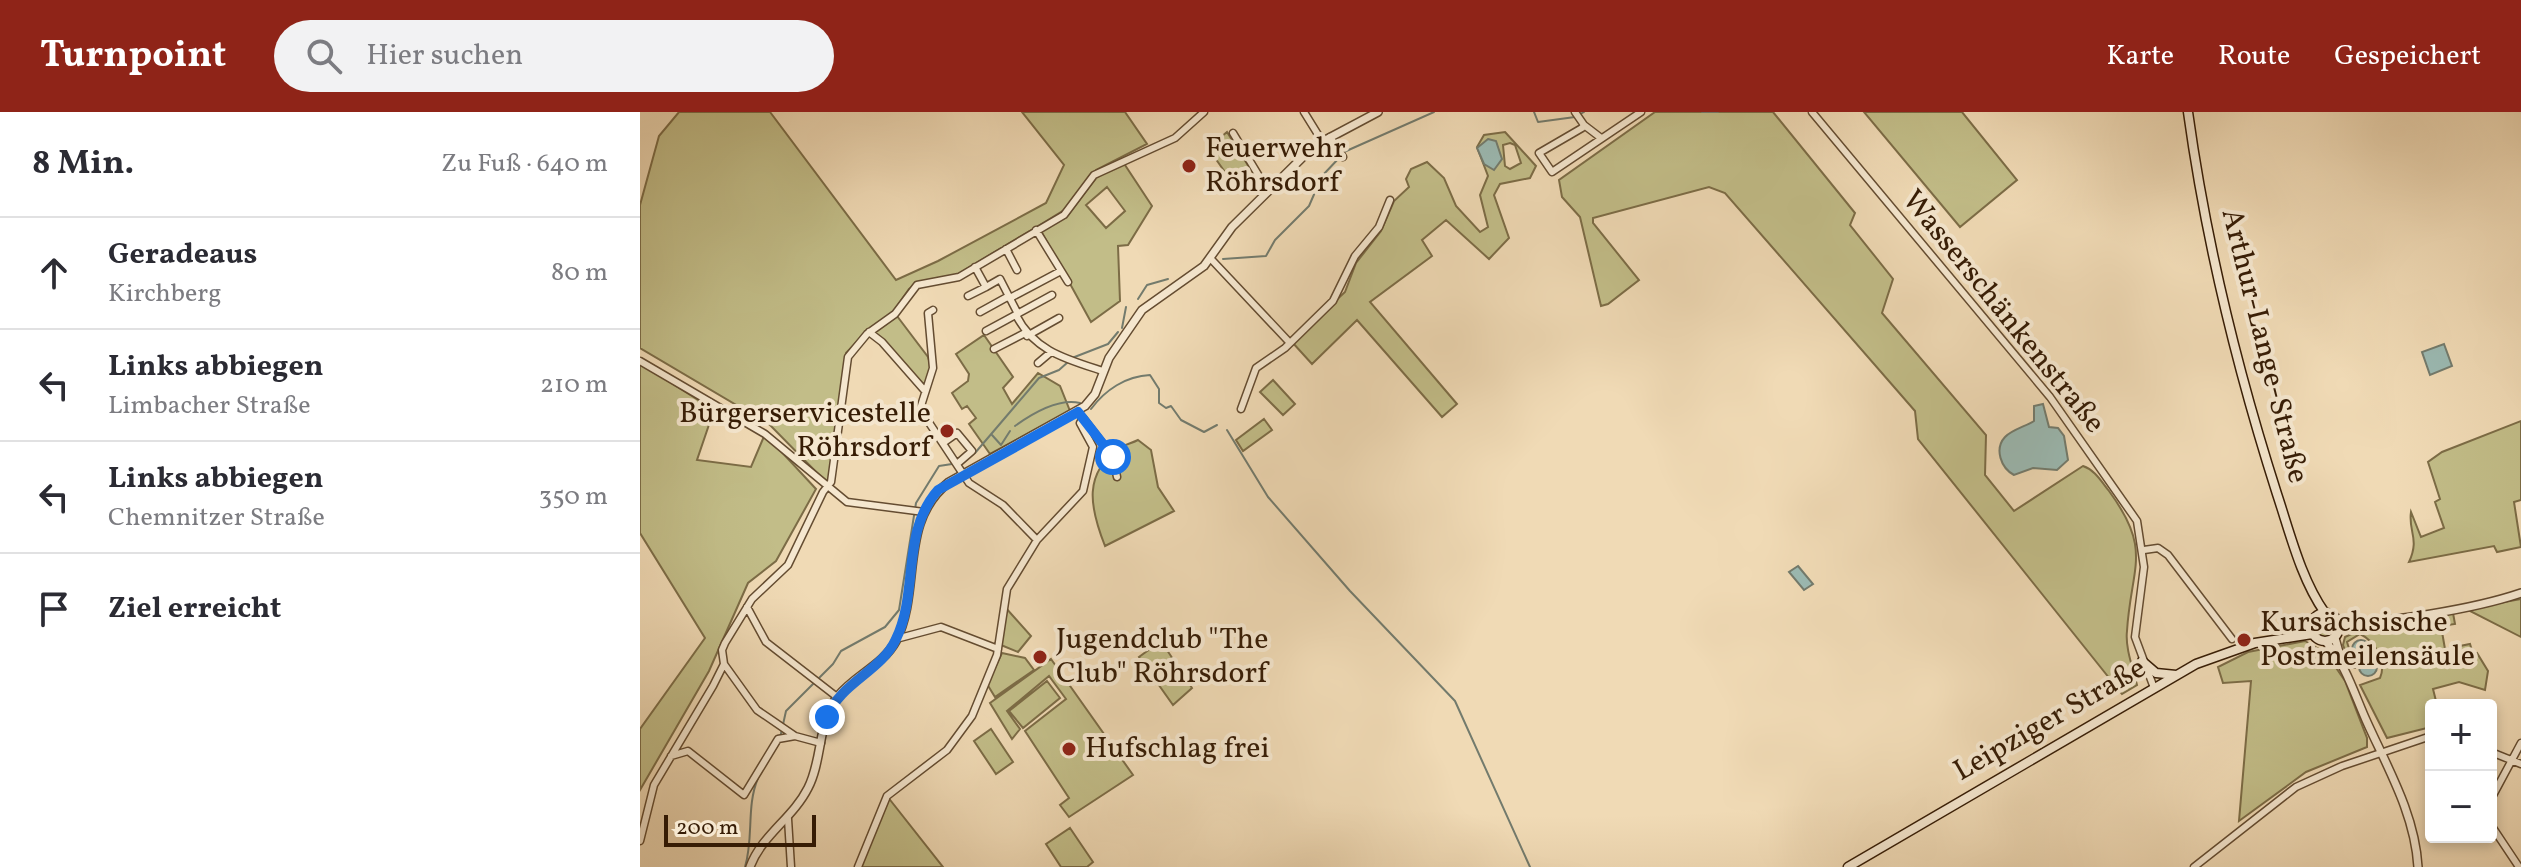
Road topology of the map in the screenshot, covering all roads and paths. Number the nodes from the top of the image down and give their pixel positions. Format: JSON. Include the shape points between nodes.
{"nodes":[{"id":1,"x":1204,"y":112,"type":"edge"},
{"id":2,"x":1304,"y":112,"type":"edge"},
{"id":3,"x":1378,"y":112,"type":"edge"},
{"id":4,"x":1641,"y":112,"type":"edge"},
{"id":5,"x":1812,"y":112,"type":"edge"},
{"id":6,"x":2188,"y":112,"type":"edge"},
{"id":7,"x":1576,"y":114,"type":"edge"},
{"id":8,"x":1584,"y":125,"type":"junction"},
{"id":9,"x":1233,"y":133,"type":"dead end"},
{"id":10,"x":1601,"y":138,"type":"junction"},
{"id":11,"x":1326,"y":139,"type":"junction"},
{"id":12,"x":1342,"y":155,"type":"dead end"},
{"id":13,"x":1268,"y":191,"type":"junction"},
{"id":14,"x":1390,"y":200,"type":"dead end"},
{"id":15,"x":1036,"y":230,"type":"junction"},
{"id":16,"x":1006,"y":249,"type":"junction"},
{"id":17,"x":1211,"y":259,"type":"junction"},
{"id":18,"x":975,"y":267,"type":"junction"},
{"id":19,"x":1017,"y":270,"type":"dead end"},
{"id":20,"x":1059,"y":272,"type":"junction"},
{"id":21,"x":1068,"y":282,"type":"dead end"},
{"id":22,"x":986,"y":287,"type":"junction"},
{"id":23,"x":1052,"y":295,"type":"dead end"},
{"id":24,"x":968,"y":296,"type":"dead end"},
{"id":25,"x":1010,"y":297,"type":"junction"},
{"id":26,"x":933,"y":310,"type":"dead end"},
{"id":27,"x":980,"y":312,"type":"dead end"},
{"id":28,"x":1017,"y":314,"type":"junction"},
{"id":29,"x":1059,"y":318,"type":"dead end"},
{"id":30,"x":986,"y":331,"type":"dead end"},
{"id":31,"x":869,"y":332,"type":"junction"},
{"id":32,"x":1026,"y":334,"type":"junction"},
{"id":33,"x":1290,"y":343,"type":"junction"},
{"id":34,"x":994,"y":349,"type":"dead end"},
{"id":35,"x":1051,"y":352,"type":"junction"},
{"id":36,"x":640,"y":361,"type":"edge"},
{"id":37,"x":1038,"y":363,"type":"dead end"},
{"id":38,"x":1103,"y":371,"type":"junction"},
{"id":39,"x":925,"y":391,"type":"junction"},
{"id":40,"x":1241,"y":409,"type":"dead end"},
{"id":41,"x":1081,"y":415,"type":"junction"},
{"id":42,"x":943,"y":443,"type":"junction"},
{"id":43,"x":1113,"y":457,"type":"junction"},
{"id":44,"x":1126,"y":458,"type":"dead end"},
{"id":45,"x":957,"y":464,"type":"junction"},
{"id":46,"x":963,"y":474,"type":"junction"},
{"id":47,"x":1117,"y":477,"type":"dead end"},
{"id":48,"x":827,"y":487,"type":"junction"},
{"id":49,"x":919,"y":511,"type":"junction"},
{"id":50,"x":1037,"y":540,"type":"junction"},
{"id":51,"x":2144,"y":550,"type":"junction"},
{"id":52,"x":2521,"y":593,"type":"edge"},
{"id":53,"x":747,"y":607,"type":"junction"},
{"id":54,"x":2321,"y":615,"type":"junction"},
{"id":55,"x":2312,"y":630,"type":"junction"},
{"id":56,"x":2334,"y":633,"type":"junction"},
{"id":57,"x":896,"y":639,"type":"junction"},
{"id":58,"x":2232,"y":639,"type":"dead end"},
{"id":59,"x":998,"y":649,"type":"junction"},
{"id":60,"x":2142,"y":661,"type":"junction"},
{"id":61,"x":724,"y":664,"type":"junction"},
{"id":62,"x":2177,"y":675,"type":"junction"},
{"id":63,"x":2154,"y":688,"type":"junction"},
{"id":64,"x":837,"y":697,"type":"junction"},
{"id":65,"x":781,"y":733,"type":"junction"},
{"id":66,"x":683,"y":736,"type":"junction"},
{"id":67,"x":2425,"y":738,"type":"edge"},
{"id":68,"x":821,"y":743,"type":"junction"},
{"id":69,"x":2521,"y":743,"type":"edge"},
{"id":70,"x":688,"y":751,"type":"junction"},
{"id":71,"x":2381,"y":752,"type":"junction"},
{"id":72,"x":2497,"y":755,"type":"edge"},
{"id":73,"x":671,"y":756,"type":"junction"},
{"id":74,"x":2511,"y":761,"type":"junction"},
{"id":75,"x":2521,"y":764,"type":"edge"},
{"id":76,"x":2497,"y":788,"type":"edge"},
{"id":77,"x":788,"y":819,"type":"junction"},
{"id":78,"x":2497,"y":834,"type":"edge"},
{"id":79,"x":640,"y":841,"type":"edge"},
{"id":80,"x":750,"y":867,"type":"edge"},
{"id":81,"x":791,"y":867,"type":"edge"},
{"id":82,"x":858,"y":867,"type":"edge"},
{"id":83,"x":1848,"y":867,"type":"edge"},
{"id":84,"x":2194,"y":867,"type":"edge"},
{"id":85,"x":2418,"y":867,"type":"edge"},
{"id":86,"x":2519,"y":867,"type":"edge"}],
"edges":[{"from":1,"to":15,"type":"street","via":[[1175,138],[1094,175],[1072,208]]},
{"from":2,"to":11,"type":"street"},
{"from":3,"to":11,"type":"street"},
{"from":4,"to":10,"type":"street"},
{"from":5,"to":51,"type":"street","name":"Wasserschänkenstraße","via":[[2050,397],[2137,521]]},
{"from":6,"to":54,"type":"main road","name":"Arthur-Lange-Straße","via":[[2234,343],[2265,457]]},
{"from":7,"to":8,"type":"street"},
{"from":8,"to":10,"type":"street"},
{"from":8,"to":10,"type":"street","via":[[1539,153],[1552,172]]},
{"from":9,"to":13,"type":"street"},
{"from":11,"to":12,"type":"street"},
{"from":11,"to":13,"type":"street"},
{"from":13,"to":17,"type":"street","via":[[1232,227]]},
{"from":14,"to":33,"type":"street","via":[[1333,301]]},
{"from":15,"to":16,"type":"street"},
{"from":15,"to":20,"type":"street"},
{"from":16,"to":18,"type":"street"},
{"from":16,"to":19,"type":"street"},
{"from":17,"to":33,"type":"street"},
{"from":17,"to":38,"type":"street","via":[[1142,310]]},
{"from":18,"to":22,"type":"street"},
{"from":18,"to":31,"type":"street","via":[[959,277],[917,285],[891,319]]},
{"from":20,"to":21,"type":"street"},
{"from":20,"to":25,"type":"street"},
{"from":22,"to":24,"type":"street"},
{"from":22,"to":25,"type":"street","via":[[1000,279]]},
{"from":23,"to":28,"type":"street"},
{"from":25,"to":27,"type":"street"},
{"from":25,"to":28,"type":"street"},
{"from":26,"to":39,"type":"street","via":[[928,313],[933,368]]},
{"from":28,"to":30,"type":"street"},
{"from":28,"to":32,"type":"street"},
{"from":29,"to":32,"type":"street"},
{"from":31,"to":39,"type":"street"},
{"from":31,"to":48,"type":"street","via":[[848,357],[834,476]]},
{"from":32,"to":34,"type":"street"},
{"from":32,"to":35,"type":"street"},
{"from":33,"to":40,"type":"street","via":[[1256,368]]},
{"from":35,"to":37,"type":"street"},
{"from":35,"to":38,"type":"street"},
{"from":36,"to":48,"type":"street","via":[[765,434]]},
{"from":38,"to":41,"type":"street"},
{"from":39,"to":42,"type":"street","via":[[920,409]]},
{"from":41,"to":43,"type":"street"},
{"from":41,"to":46,"type":"street"},
{"from":41,"to":50,"type":"street","via":[[1093,447],[1086,484]]},
{"from":42,"to":45,"type":"street"},
{"from":42,"to":45,"type":"street","via":[[957,433],[972,451]]},
{"from":43,"to":44,"type":"street"},
{"from":43,"to":47,"type":"street"},
{"from":45,"to":46,"type":"street"},
{"from":46,"to":49,"type":"street"},
{"from":46,"to":50,"type":"street"},
{"from":48,"to":49,"type":"street","via":[[855,504]]},
{"from":48,"to":53,"type":"street","via":[[788,565]]},
{"from":49,"to":57,"type":"street"},
{"from":50,"to":59,"type":"street","via":[[1007,589]]},
{"from":51,"to":58,"type":"street","via":[[2158,548],[2168,555]]},
{"from":51,"to":60,"type":"street","name":"Wasserschänkenstraße","via":[[2135,618]]},
{"from":52,"to":56,"type":"street","via":[[2367,621]]},
{"from":53,"to":61,"type":"street","via":[[722,650]]},
{"from":53,"to":64,"type":"street","via":[[766,642]]},
{"from":54,"to":55,"type":"main road"},
{"from":54,"to":56,"type":"main road"},
{"from":55,"to":56,"type":"main road"},
{"from":55,"to":62,"type":"main road","name":"Leipziger Straße","via":[[2230,651]]},
{"from":56,"to":71,"type":"street","via":[[2342,666]]},
{"from":57,"to":59,"type":"street","via":[[941,627]]},
{"from":57,"to":64,"type":"street"},
{"from":59,"to":82,"type":"street","via":[[972,716],[947,750],[887,796]]},
{"from":60,"to":62,"type":"main road","via":[[2156,673]]},
{"from":60,"to":63,"type":"street","name":"Wasserschänkenstraße"},
{"from":61,"to":65,"type":"street"},
{"from":61,"to":66,"type":"street"},
{"from":62,"to":63,"type":"main road","name":"Leipziger Straße"},
{"from":63,"to":83,"type":"main road","name":"Leipziger Straße"},
{"from":64,"to":68,"type":"street"},
{"from":65,"to":68,"type":"street"},
{"from":65,"to":70,"type":"street","via":[[744,795]]},
{"from":66,"to":70,"type":"street"},
{"from":66,"to":73,"type":"street"},
{"from":67,"to":71,"type":"street"},
{"from":68,"to":77,"type":"street","via":[[814,775]]},
{"from":69,"to":74,"type":"street"},
{"from":70,"to":73,"type":"street"},
{"from":71,"to":84,"type":"street","via":[[2296,787]]},
{"from":71,"to":85,"type":"street","via":[[2412,823]]},
{"from":72,"to":74,"type":"street"},
{"from":73,"to":79,"type":"street","via":[[651,792]]},
{"from":74,"to":75,"type":"street"},
{"from":74,"to":76,"type":"street"},
{"from":77,"to":80,"type":"street","via":[[762,845]]},
{"from":77,"to":81,"type":"street"},
{"from":78,"to":86,"type":"street"}]}
